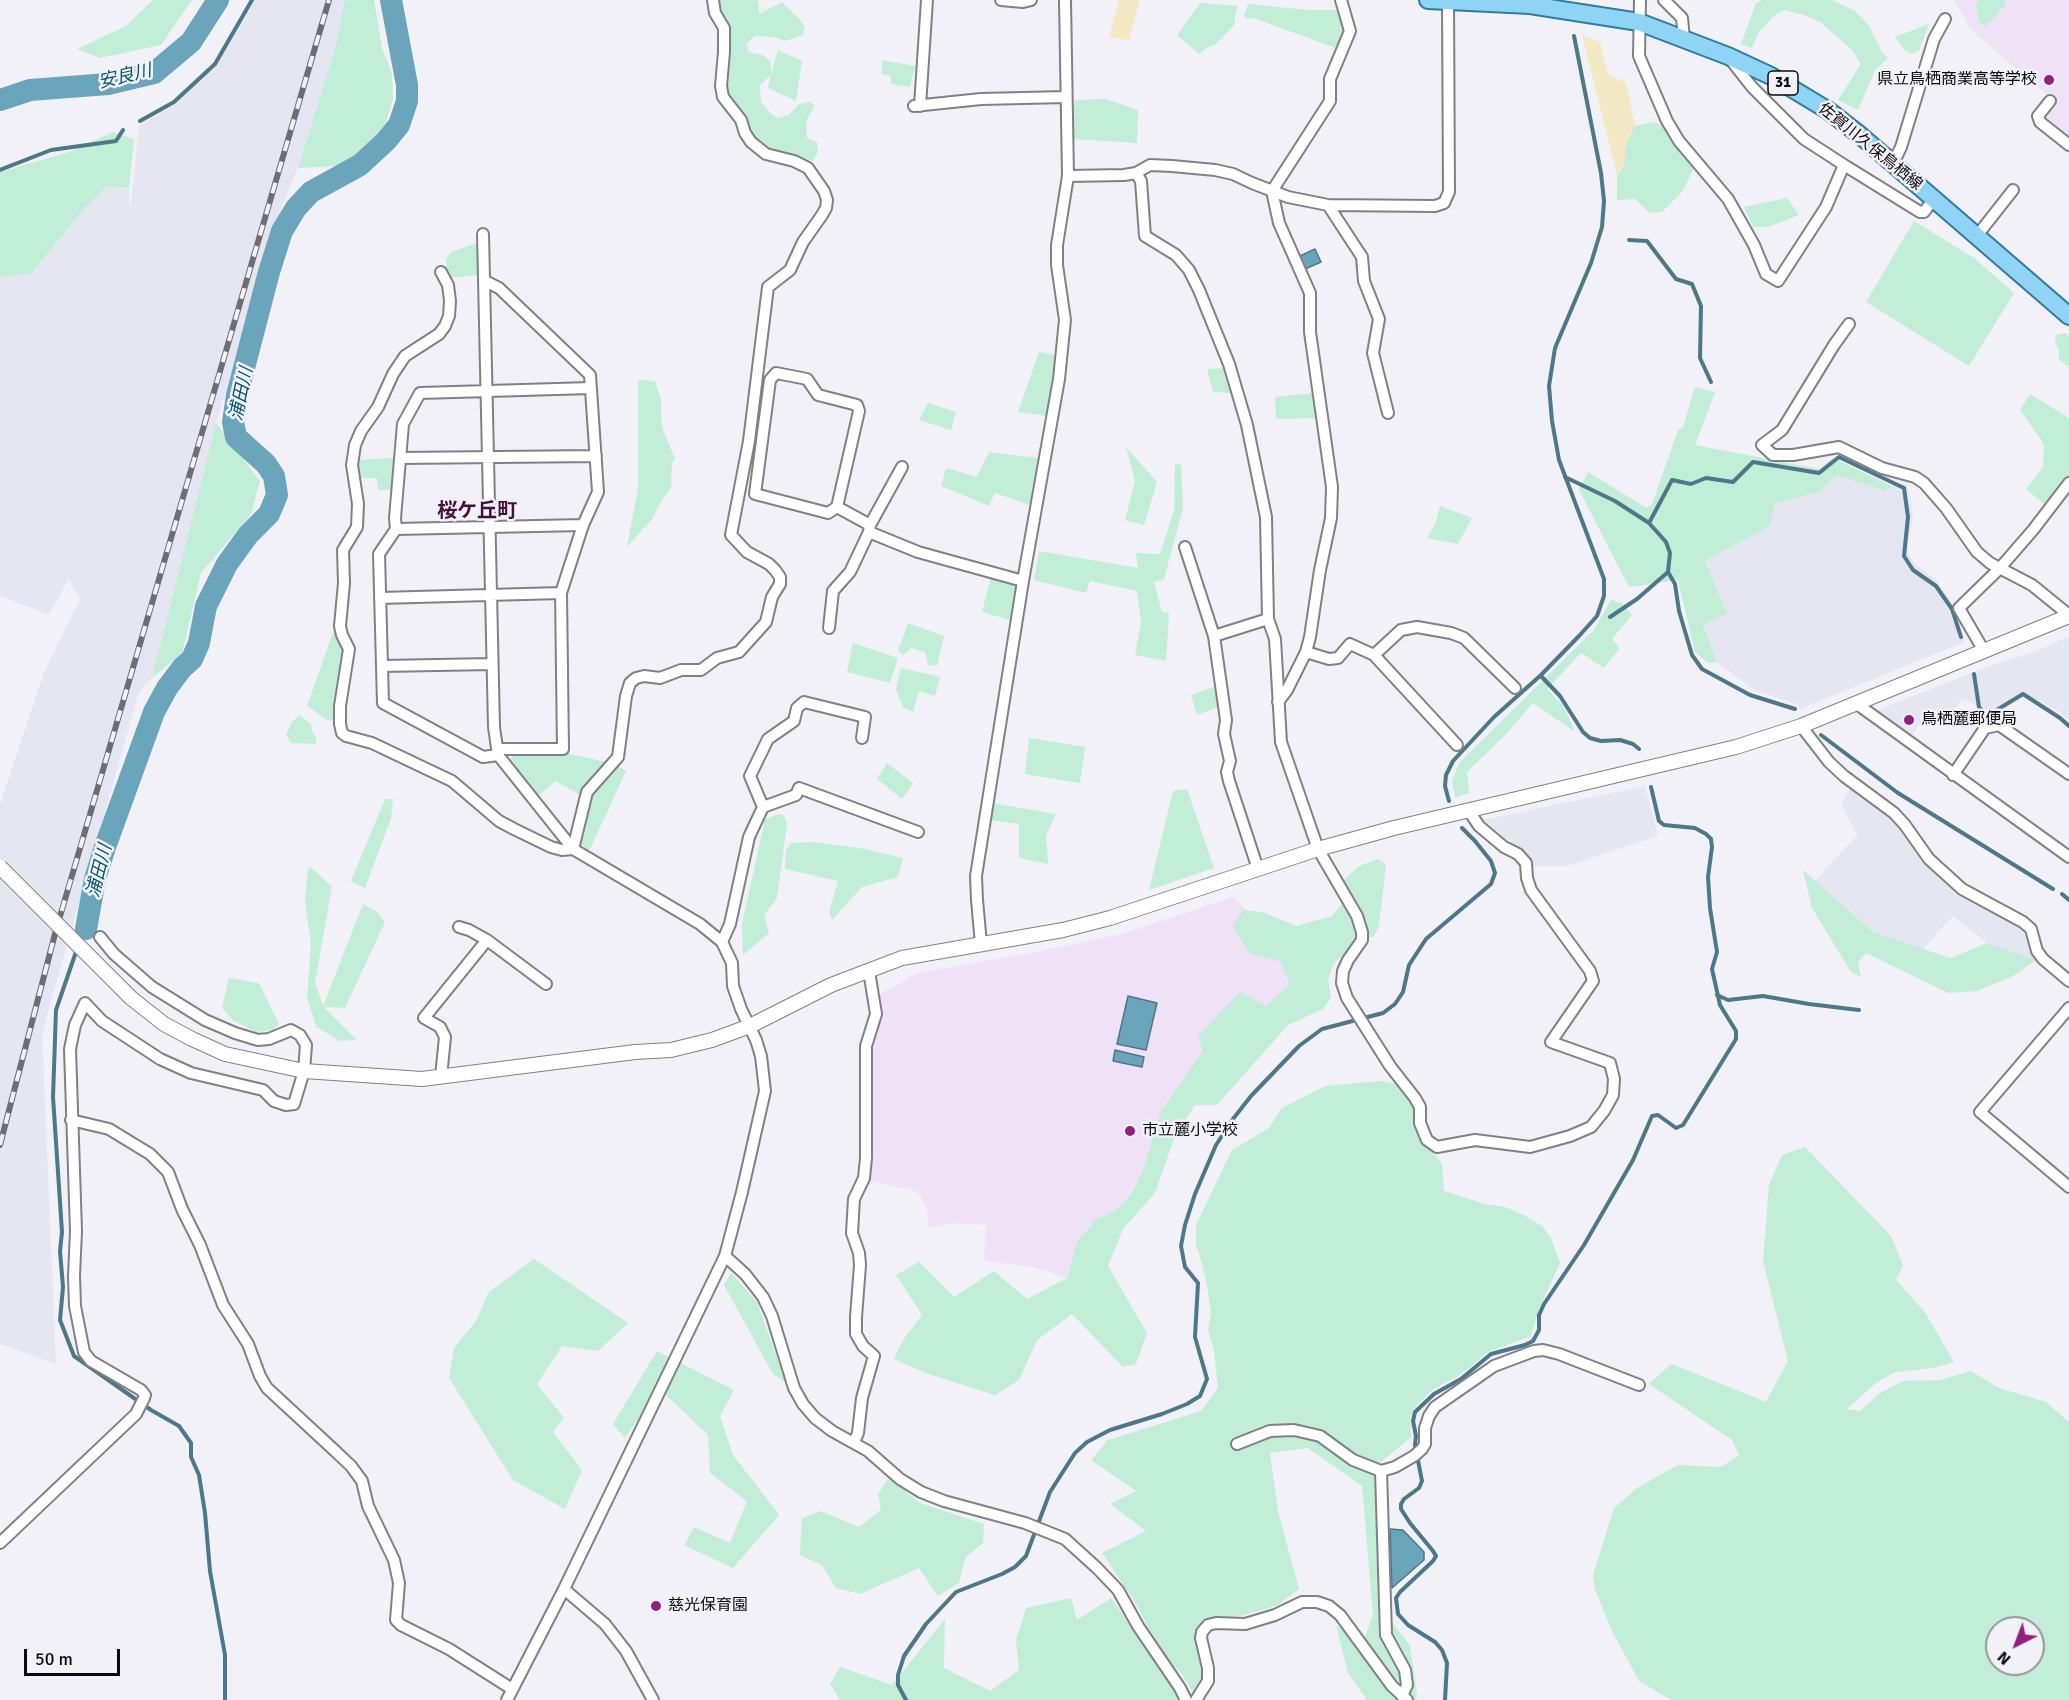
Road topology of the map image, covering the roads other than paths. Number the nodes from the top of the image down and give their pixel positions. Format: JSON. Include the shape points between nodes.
{"nodes":[{"id":1,"x":713,"y":0,"type":"edge"},
{"id":2,"x":927,"y":0,"type":"edge"},
{"id":3,"x":1001,"y":0,"type":"edge"},
{"id":4,"x":1031,"y":0,"type":"edge"},
{"id":5,"x":1065,"y":0,"type":"edge"},
{"id":6,"x":1341,"y":0,"type":"edge"},
{"id":7,"x":1428,"y":0,"type":"edge"},
{"id":8,"x":1640,"y":0,"type":"edge"},
{"id":9,"x":1664,"y":0,"type":"edge"},
{"id":10,"x":1448,"y":1,"type":"edge"},
{"id":11,"x":1945,"y":19,"type":"dead end"},
{"id":12,"x":1640,"y":22,"type":"junction"},
{"id":13,"x":1684,"y":39,"type":"junction"},
{"id":14,"x":1728,"y":56,"type":"junction"},
{"id":15,"x":1066,"y":96,"type":"junction"},
{"id":16,"x":2050,"y":101,"type":"dead end"},
{"id":17,"x":2069,"y":145,"type":"edge"},
{"id":18,"x":1893,"y":164,"type":"junction"},
{"id":19,"x":1844,"y":165,"type":"junction"},
{"id":20,"x":1136,"y":173,"type":"junction"},
{"id":21,"x":1068,"y":176,"type":"junction"},
{"id":22,"x":2013,"y":190,"type":"dead end"},
{"id":23,"x":1272,"y":191,"type":"junction"},
{"id":24,"x":1933,"y":200,"type":"junction"},
{"id":25,"x":1328,"y":205,"type":"junction"},
{"id":26,"x":483,"y":234,"type":"dead end"},
{"id":27,"x":1976,"y":237,"type":"junction"},
{"id":28,"x":441,"y":272,"type":"dead end"},
{"id":29,"x":485,"y":281,"type":"junction"},
{"id":30,"x":2069,"y":316,"type":"edge"},
{"id":31,"x":1849,"y":324,"type":"dead end"},
{"id":32,"x":591,"y":388,"type":"junction"},
{"id":33,"x":487,"y":389,"type":"junction"},
{"id":34,"x":1389,"y":413,"type":"dead end"},
{"id":35,"x":596,"y":456,"type":"junction"},
{"id":36,"x":487,"y":457,"type":"junction"},
{"id":37,"x":400,"y":458,"type":"junction"},
{"id":38,"x":902,"y":467,"type":"dead end"},
{"id":39,"x":2069,"y":483,"type":"edge"},
{"id":40,"x":837,"y":507,"type":"junction"},
{"id":41,"x":583,"y":525,"type":"junction"},
{"id":42,"x":489,"y":527,"type":"junction"},
{"id":43,"x":396,"y":529,"type":"junction"},
{"id":44,"x":870,"y":529,"type":"junction"},
{"id":45,"x":1185,"y":547,"type":"dead end"},
{"id":46,"x":2000,"y":567,"type":"junction"},
{"id":47,"x":1023,"y":581,"type":"junction"},
{"id":48,"x":561,"y":593,"type":"junction"},
{"id":49,"x":490,"y":595,"type":"junction"},
{"id":50,"x":380,"y":598,"type":"junction"},
{"id":51,"x":2069,"y":616,"type":"edge"},
{"id":52,"x":1269,"y":619,"type":"junction"},
{"id":53,"x":829,"y":628,"type":"dead end"},
{"id":54,"x":1214,"y":636,"type":"junction"},
{"id":55,"x":1984,"y":651,"type":"junction"},
{"id":56,"x":1306,"y":652,"type":"junction"},
{"id":57,"x":1374,"y":655,"type":"junction"},
{"id":58,"x":492,"y":664,"type":"junction"},
{"id":59,"x":382,"y":666,"type":"junction"},
{"id":60,"x":1515,"y":688,"type":"dead end"},
{"id":61,"x":1278,"y":702,"type":"junction"},
{"id":62,"x":1857,"y":704,"type":"junction"},
{"id":63,"x":1801,"y":726,"type":"junction"},
{"id":64,"x":862,"y":738,"type":"dead end"},
{"id":65,"x":1458,"y":745,"type":"dead end"},
{"id":66,"x":498,"y":752,"type":"junction"},
{"id":67,"x":2069,"y":774,"type":"edge"},
{"id":68,"x":1953,"y":775,"type":"junction"},
{"id":69,"x":763,"y":807,"type":"junction"},
{"id":70,"x":1469,"y":811,"type":"junction"},
{"id":71,"x":918,"y":832,"type":"dead end"},
{"id":72,"x":573,"y":849,"type":"junction"},
{"id":73,"x":1318,"y":849,"type":"junction"},
{"id":74,"x":2069,"y":856,"type":"edge"},
{"id":75,"x":0,"y":867,"type":"edge"},
{"id":76,"x":1258,"y":869,"type":"junction"},
{"id":77,"x":459,"y":927,"type":"dead end"},
{"id":78,"x":100,"y":938,"type":"dead end"},
{"id":79,"x":487,"y":940,"type":"junction"},
{"id":80,"x":722,"y":942,"type":"junction"},
{"id":81,"x":981,"y":944,"type":"junction"},
{"id":82,"x":869,"y":971,"type":"junction"},
{"id":83,"x":2069,"y":981,"type":"edge"},
{"id":84,"x":546,"y":984,"type":"dead end"},
{"id":85,"x":2069,"y":1008,"type":"edge"},
{"id":86,"x":750,"y":1026,"type":"junction"},
{"id":87,"x":304,"y":1071,"type":"junction"},
{"id":88,"x":441,"y":1077,"type":"junction"},
{"id":89,"x":71,"y":1120,"type":"junction"},
{"id":90,"x":2069,"y":1187,"type":"edge"},
{"id":91,"x":725,"y":1256,"type":"junction"},
{"id":92,"x":1639,"y":1384,"type":"dead end"},
{"id":93,"x":854,"y":1442,"type":"junction"},
{"id":94,"x":1237,"y":1444,"type":"dead end"},
{"id":95,"x":1381,"y":1472,"type":"junction"},
{"id":96,"x":0,"y":1543,"type":"edge"},
{"id":97,"x":564,"y":1589,"type":"junction"},
{"id":98,"x":512,"y":1689,"type":"junction"},
{"id":99,"x":1405,"y":1698,"type":"edge"},
{"id":100,"x":507,"y":1700,"type":"edge"},
{"id":101,"x":653,"y":1700,"type":"edge"},
{"id":102,"x":1186,"y":1700,"type":"edge"},
{"id":103,"x":1196,"y":1700,"type":"edge"}],
"edges":[{"from":1,"to":72,"type":"street","via":[[724,28],[723,97],[741,120],[751,142],[766,154],[808,168],[827,200],[790,270],[768,287],[749,441],[730,535],[775,570],[780,584],[772,597],[766,622],[739,652],[717,658],[701,670],[681,670],[660,678],[644,676],[630,683],[618,757],[587,792]]},
{"from":2,"to":15,"type":"street","via":[[917,106]]},
{"from":3,"to":4,"type":"street"},
{"from":5,"to":15,"type":"street"},
{"from":6,"to":23,"type":"street","via":[[1350,31],[1330,79],[1330,100]]},
{"from":7,"to":10,"type":"main road","name":"佐賀川久保鳥栖線","number":"31"},
{"from":8,"to":12,"type":"street"},
{"from":9,"to":13,"type":"street","via":[[1682,18]]},
{"from":10,"to":12,"type":"main road","name":"佐賀川久保鳥栖線","number":"31","via":[[1530,5]]},
{"from":10,"to":25,"type":"street","via":[[1449,192],[1444,203]]},
{"from":11,"to":18,"type":"street","via":[[1934,39]]},
{"from":12,"to":13,"type":"main road","name":"佐賀川久保鳥栖線","number":"31"},
{"from":12,"to":19,"type":"street","via":[[1639,56],[1667,121],[1728,199],[1766,274],[1778,281],[1826,207]]},
{"from":13,"to":14,"type":"main road","name":"佐賀川久保鳥栖線","number":"31"},
{"from":14,"to":18,"type":"main road","name":"佐賀川久保鳥栖線","number":"31","via":[[1805,95]]},
{"from":14,"to":19,"type":"street","via":[[1752,87],[1804,139]]},
{"from":15,"to":21,"type":"street"},
{"from":16,"to":17,"type":"street","via":[[2038,116],[2040,122]]},
{"from":18,"to":24,"type":"main road","name":"佐賀川久保鳥栖線","number":"31"},
{"from":19,"to":24,"type":"street","via":[[1920,213]]},
{"from":20,"to":21,"type":"street"},
{"from":20,"to":23,"type":"street","via":[[1150,165],[1215,170]]},
{"from":20,"to":52,"type":"street","via":[[1141,181],[1145,236],[1176,255],[1189,270],[1229,364],[1266,517]]},
{"from":21,"to":47,"type":"street","via":[[1057,245],[1065,320],[1059,379]]},
{"from":22,"to":27,"type":"street"},
{"from":23,"to":25,"type":"street"},
{"from":23,"to":56,"type":"street","via":[[1279,223],[1310,293],[1310,332],[1332,487],[1331,518]]},
{"from":24,"to":27,"type":"main road","name":"佐賀川久保鳥栖線","number":"31"},
{"from":25,"to":34,"type":"street","via":[[1362,257],[1364,281],[1379,319],[1373,353]]},
{"from":26,"to":29,"type":"street"},
{"from":27,"to":30,"type":"main road","name":"佐賀川久保鳥栖線","number":"31"},
{"from":28,"to":72,"type":"street","via":[[448,285],[450,316],[439,334],[405,356],[355,445],[352,465],[357,527],[343,550],[340,626],[349,648],[340,706],[342,733],[452,781],[514,829],[551,847]]},
{"from":29,"to":32,"type":"street","via":[[499,288],[590,375]]},
{"from":29,"to":33,"type":"street"},
{"from":31,"to":46,"type":"street","via":[[1782,430],[1762,445],[1773,455],[1839,447],[1882,468],[1915,477],[1946,508],[1977,552]]},
{"from":32,"to":33,"type":"street"},
{"from":32,"to":35,"type":"street"},
{"from":33,"to":36,"type":"street"},
{"from":33,"to":37,"type":"street","via":[[420,393],[403,424]]},
{"from":35,"to":36,"type":"street"},
{"from":35,"to":41,"type":"street","via":[[598,492]]},
{"from":36,"to":37,"type":"street"},
{"from":36,"to":42,"type":"street"},
{"from":37,"to":43,"type":"street"},
{"from":38,"to":44,"type":"street"},
{"from":39,"to":46,"type":"street"},
{"from":40,"to":40,"type":"street","via":[[859,411],[857,405],[818,395],[807,378],[776,372],[770,380],[755,494],[828,513]]},
{"from":40,"to":44,"type":"street"},
{"from":41,"to":42,"type":"street"},
{"from":41,"to":48,"type":"street"},
{"from":42,"to":43,"type":"street"},
{"from":42,"to":49,"type":"street"},
{"from":43,"to":50,"type":"street","via":[[379,554]]},
{"from":44,"to":47,"type":"street","via":[[918,552]]},
{"from":44,"to":53,"type":"street","via":[[850,572],[833,591]]},
{"from":45,"to":54,"type":"street"},
{"from":46,"to":51,"type":"street","via":[[2032,585]]},
{"from":46,"to":55,"type":"street","via":[[1959,608]]},
{"from":47,"to":81,"type":"street","via":[[976,876]]},
{"from":48,"to":49,"type":"street"},
{"from":48,"to":66,"type":"street","via":[[563,749]]},
{"from":49,"to":50,"type":"street"},
{"from":49,"to":58,"type":"street"},
{"from":50,"to":59,"type":"street"},
{"from":51,"to":55,"type":"street"},
{"from":52,"to":54,"type":"street"},
{"from":52,"to":61,"type":"street","via":[[1275,639]]},
{"from":54,"to":76,"type":"street","via":[[1230,761],[1227,772]]},
{"from":55,"to":62,"type":"street"},
{"from":56,"to":57,"type":"street","via":[[1338,658],[1350,644]]},
{"from":56,"to":61,"type":"street"},
{"from":57,"to":60,"type":"street","via":[[1401,630],[1417,627],[1450,633],[1464,638]]},
{"from":57,"to":65,"type":"street"},
{"from":58,"to":59,"type":"street"},
{"from":58,"to":66,"type":"street"},
{"from":59,"to":66,"type":"street","via":[[383,703],[483,757]]},
{"from":61,"to":73,"type":"street","via":[[1281,742]]},
{"from":62,"to":63,"type":"street"},
{"from":62,"to":68,"type":"street"},
{"from":63,"to":70,"type":"street","via":[[1736,747]]},
{"from":63,"to":83,"type":"street","via":[[1829,762],[1894,813],[1929,860],[1962,889],[2031,929],[2037,951]]},
{"from":64,"to":69,"type":"street","via":[[865,717],[804,702],[797,708],[794,721],[768,739],[750,776]]},
{"from":66,"to":72,"type":"street"},
{"from":67,"to":68,"type":"street","via":[[1999,725],[1985,728]]},
{"from":68,"to":74,"type":"street"},
{"from":69,"to":71,"type":"street","via":[[796,795],[799,788]]},
{"from":69,"to":80,"type":"street","via":[[749,837],[730,924]]},
{"from":70,"to":73,"type":"street"},
{"from":70,"to":73,"type":"street","via":[[1479,826],[1526,863],[1531,890],[1590,971],[1593,981],[1551,1042],[1610,1064],[1614,1079],[1613,1095],[1591,1127],[1530,1147],[1475,1140],[1437,1146],[1427,1140],[1415,1098],[1347,998],[1343,971],[1362,940],[1362,932],[1357,916]]},
{"from":72,"to":80,"type":"street","via":[[700,924]]},
{"from":73,"to":76,"type":"street"},
{"from":75,"to":87,"type":"street","bridge":true,"via":[[131,998],[164,1024],[225,1054]]},
{"from":76,"to":81,"type":"street","via":[[1110,918]]},
{"from":77,"to":79,"type":"street"},
{"from":78,"to":87,"type":"street","via":[[152,987],[205,1020],[258,1040],[291,1030],[300,1035],[306,1045]]},
{"from":79,"to":84,"type":"street"},
{"from":79,"to":88,"type":"street","via":[[424,1018],[440,1027],[445,1037]]},
{"from":80,"to":86,"type":"street","via":[[732,963],[737,998]]},
{"from":81,"to":82,"type":"street","via":[[902,958]]},
{"from":82,"to":86,"type":"street","via":[[831,985]]},
{"from":82,"to":93,"type":"street","via":[[876,1014],[866,1046],[866,1158],[864,1178],[854,1199],[852,1233],[860,1265],[856,1334],[873,1356]]},
{"from":85,"to":90,"type":"street","via":[[1980,1112]]},
{"from":86,"to":88,"type":"street","via":[[671,1050]]},
{"from":86,"to":91,"type":"street","via":[[761,1056],[765,1091]]},
{"from":87,"to":88,"type":"street"},
{"from":87,"to":89,"type":"street","via":[[294,1104],[286,1105],[274,1101],[263,1090],[191,1073],[160,1059],[102,1021],[85,1003],[70,1048]]},
{"from":89,"to":96,"type":"street","via":[[75,1306],[84,1352],[145,1395],[136,1414]]},
{"from":89,"to":98,"type":"street","via":[[109,1130],[150,1154],[168,1172],[223,1305],[248,1344],[267,1388],[351,1466],[362,1481],[368,1506],[394,1560],[399,1583],[396,1620],[400,1626],[449,1649]]},
{"from":91,"to":93,"type":"street","via":[[763,1297],[803,1404],[832,1431]]},
{"from":91,"to":97,"type":"street"},
{"from":92,"to":95,"type":"street","via":[[1559,1354],[1534,1351],[1494,1366],[1436,1407],[1425,1428],[1425,1444],[1395,1467]]},
{"from":93,"to":102,"type":"street","via":[[921,1492],[1065,1539],[1118,1590]]},
{"from":94,"to":95,"type":"street","via":[[1270,1431],[1294,1430],[1320,1436],[1353,1460]]},
{"from":95,"to":99,"type":"street","via":[[1386,1635],[1406,1670]]},
{"from":97,"to":98,"type":"street"},
{"from":97,"to":101,"type":"street","via":[[612,1633],[634,1662]]},
{"from":98,"to":100,"type":"street"},
{"from":99,"to":103,"type":"street","via":[[1340,1615],[1329,1606],[1302,1602],[1245,1624],[1208,1625],[1201,1638],[1208,1681]]}]}
